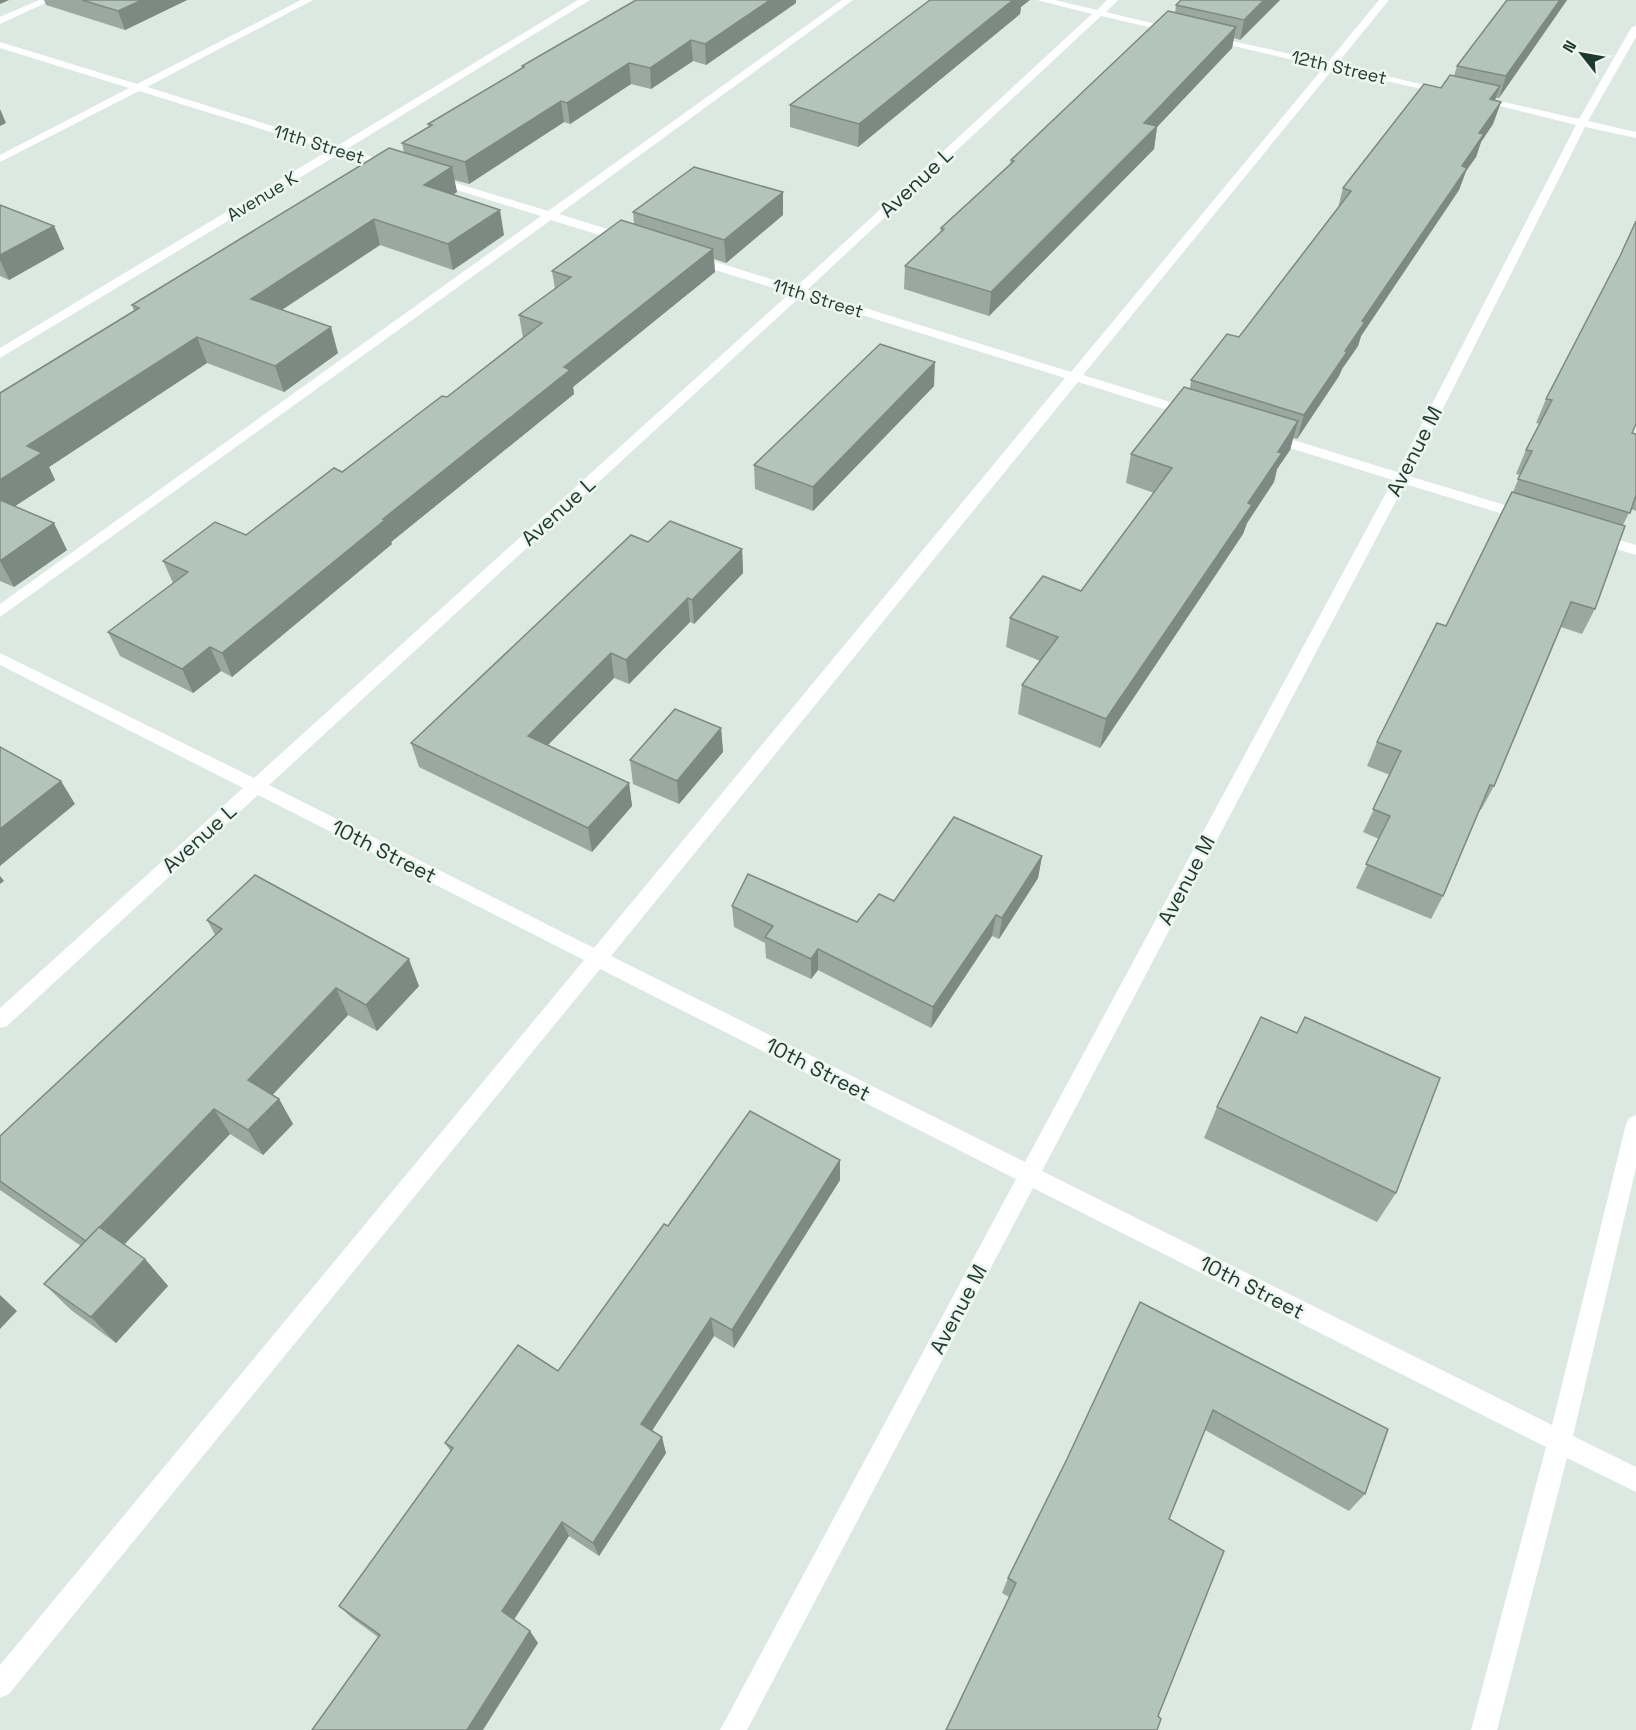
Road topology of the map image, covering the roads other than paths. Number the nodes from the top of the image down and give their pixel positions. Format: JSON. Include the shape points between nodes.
{"nodes":[{"id":1,"x":47,"y":0,"type":"edge"},
{"id":2,"x":308,"y":0,"type":"edge"},
{"id":3,"x":585,"y":0,"type":"edge"},
{"id":4,"x":848,"y":0,"type":"edge"},
{"id":5,"x":1042,"y":0,"type":"edge"},
{"id":6,"x":1113,"y":0,"type":"edge"},
{"id":7,"x":1384,"y":0,"type":"edge"},
{"id":8,"x":1099,"y":13,"type":"junction"},
{"id":9,"x":0,"y":21,"type":"edge"},
{"id":10,"x":1636,"y":28,"type":"edge"},
{"id":11,"x":1192,"y":34,"type":"edge"},
{"id":12,"x":1203,"y":36,"type":"edge"},
{"id":13,"x":0,"y":45,"type":"edge"},
{"id":14,"x":1330,"y":65,"type":"junction"},
{"id":15,"x":138,"y":88,"type":"junction"},
{"id":16,"x":1456,"y":94,"type":"edge"},
{"id":17,"x":1468,"y":97,"type":"edge"},
{"id":18,"x":1582,"y":123,"type":"junction"},
{"id":19,"x":1636,"y":135,"type":"edge"},
{"id":20,"x":338,"y":150,"type":"junction"},
{"id":21,"x":0,"y":159,"type":"edge"},
{"id":22,"x":550,"y":215,"type":"junction"},
{"id":23,"x":640,"y":243,"type":"edge"},
{"id":24,"x":685,"y":257,"type":"edge"},
{"id":25,"x":798,"y":292,"type":"junction"},
{"id":26,"x":0,"y":354,"type":"edge"},
{"id":27,"x":1075,"y":377,"type":"junction"},
{"id":28,"x":1198,"y":415,"type":"edge"},
{"id":29,"x":1255,"y":433,"type":"edge"},
{"id":30,"x":1401,"y":478,"type":"junction"},
{"id":31,"x":1535,"y":519,"type":"edge"},
{"id":32,"x":1580,"y":533,"type":"edge"},
{"id":33,"x":1636,"y":550,"type":"edge"},
{"id":34,"x":0,"y":612,"type":"edge"},
{"id":35,"x":0,"y":658,"type":"edge"},
{"id":36,"x":256,"y":786,"type":"junction"},
{"id":37,"x":597,"y":958,"type":"junction"},
{"id":38,"x":0,"y":1020,"type":"edge"},
{"id":39,"x":1636,"y":1124,"type":"edge"},
{"id":40,"x":1029,"y":1175,"type":"junction"},
{"id":41,"x":1560,"y":1441,"type":"junction"},
{"id":42,"x":1636,"y":1480,"type":"edge"},
{"id":43,"x":0,"y":1685,"type":"edge"},
{"id":44,"x":733,"y":1730,"type":"edge"},
{"id":45,"x":1484,"y":1730,"type":"edge"}],
"edges":[{"from":1,"to":9,"type":"street"},
{"from":2,"to":15,"type":"street"},
{"from":3,"to":20,"type":"street","name":"Avenue K"},
{"from":4,"to":22,"type":"street"},
{"from":5,"to":8,"type":"street"},
{"from":6,"to":8,"type":"street","name":"Avenue L"},
{"from":7,"to":14,"type":"street"},
{"from":8,"to":11,"type":"street"},
{"from":8,"to":25,"type":"street","name":"Avenue L"},
{"from":10,"to":18,"type":"street","name":"Avenue M"},
{"from":12,"to":14,"type":"street","name":"12th Street"},
{"from":13,"to":15,"type":"street","name":"11th Street"},
{"from":14,"to":16,"type":"street","name":"12th Street"},
{"from":14,"to":27,"type":"street"},
{"from":15,"to":20,"type":"street","name":"11th Street"},
{"from":15,"to":21,"type":"street"},
{"from":17,"to":18,"type":"street"},
{"from":18,"to":19,"type":"street"},
{"from":18,"to":30,"type":"street","name":"Avenue M"},
{"from":20,"to":22,"type":"street","name":"11th Street"},
{"from":20,"to":26,"type":"street","name":"Avenue K"},
{"from":22,"to":23,"type":"street","name":"11th Street"},
{"from":22,"to":34,"type":"street"},
{"from":24,"to":25,"type":"street","name":"11th Street"},
{"from":25,"to":27,"type":"street","name":"11th Street"},
{"from":25,"to":36,"type":"street","name":"Avenue L"},
{"from":27,"to":28,"type":"street","name":"11th Street"},
{"from":27,"to":37,"type":"street"},
{"from":29,"to":30,"type":"street"},
{"from":30,"to":31,"type":"street"},
{"from":30,"to":40,"type":"street","name":"Avenue M"},
{"from":32,"to":33,"type":"street"},
{"from":35,"to":36,"type":"street","name":"10th Street"},
{"from":36,"to":37,"type":"street","name":"10th Street"},
{"from":36,"to":38,"type":"street","name":"Avenue L"},
{"from":37,"to":40,"type":"street","name":"10th Street"},
{"from":37,"to":43,"type":"street"},
{"from":39,"to":41,"type":"street"},
{"from":40,"to":41,"type":"street","name":"10th Street"},
{"from":40,"to":44,"type":"street","name":"Avenue M"},
{"from":41,"to":42,"type":"street","name":"10th Street"},
{"from":41,"to":45,"type":"street"}]}
